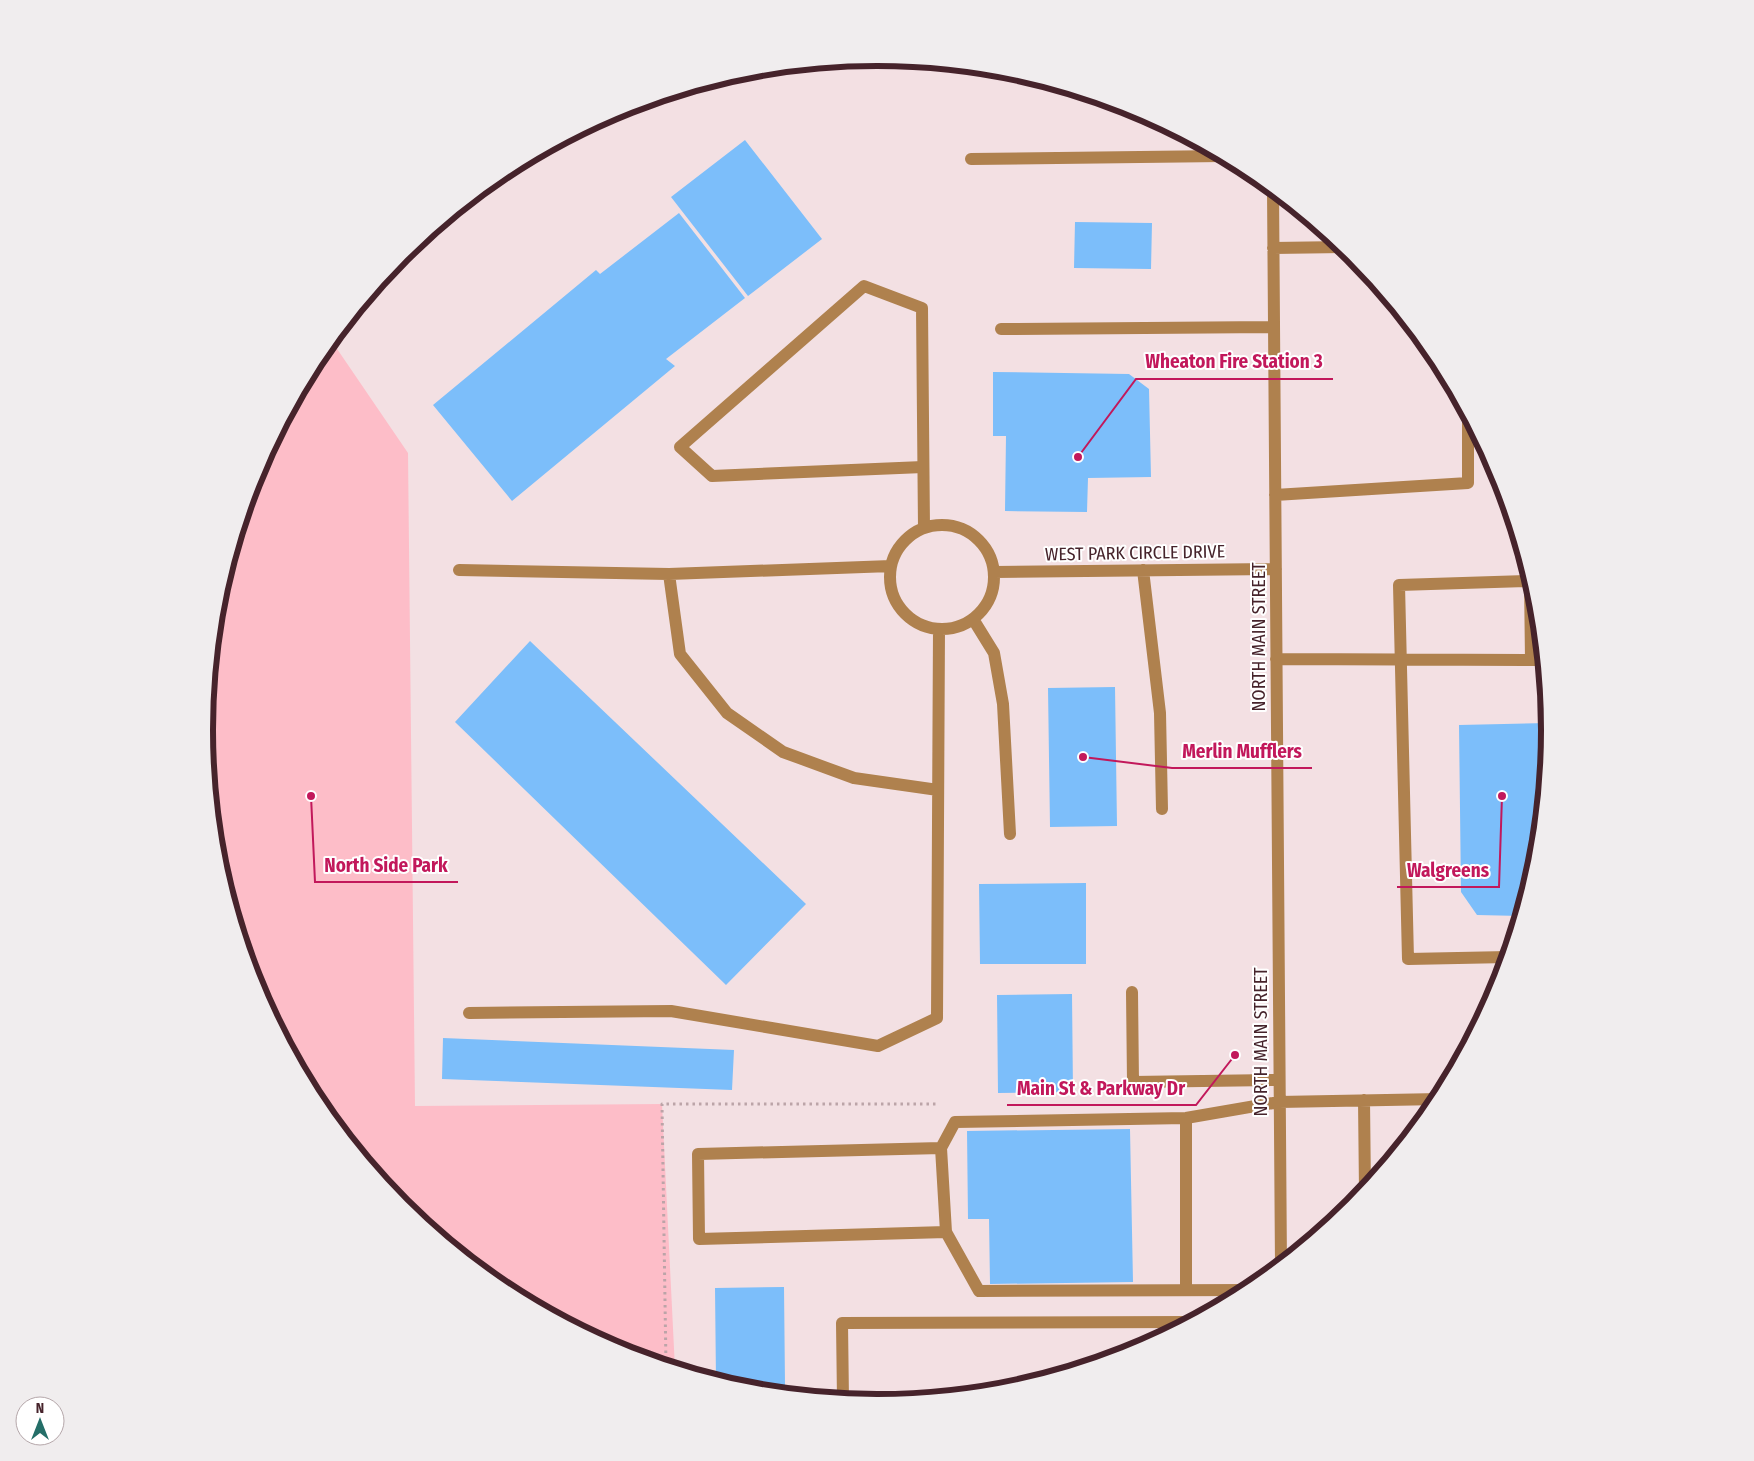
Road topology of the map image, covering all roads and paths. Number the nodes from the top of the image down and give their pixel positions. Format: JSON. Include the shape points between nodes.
{"nodes":[{"id":1,"x":1211,"y":156,"type":"edge"},
{"id":2,"x":971,"y":159,"type":"dead end"},
{"id":3,"x":1273,"y":198,"type":"edge"},
{"id":4,"x":1332,"y":247,"type":"edge"},
{"id":5,"x":1273,"y":248,"type":"junction"},
{"id":6,"x":1274,"y":327,"type":"junction"},
{"id":7,"x":1001,"y":328,"type":"dead end"},
{"id":8,"x":1468,"y":428,"type":"edge"},
{"id":9,"x":923,"y":467,"type":"junction"},
{"id":10,"x":1275,"y":495,"type":"junction"},
{"id":11,"x":924,"y":528,"type":"junction"},
{"id":12,"x":890,"y":566,"type":"junction"},
{"id":13,"x":1276,"y":568,"type":"junction"},
{"id":14,"x":460,"y":570,"type":"dead end"},
{"id":15,"x":1143,"y":570,"type":"junction"},
{"id":16,"x":994,"y":572,"type":"junction"},
{"id":17,"x":669,"y":574,"type":"junction"},
{"id":18,"x":1524,"y":581,"type":"edge"},
{"id":19,"x":973,"y":619,"type":"junction"},
{"id":20,"x":939,"y":629,"type":"junction"},
{"id":21,"x":1535,"y":640,"type":"edge"},
{"id":22,"x":1276,"y":659,"type":"junction"},
{"id":23,"x":1401,"y":660,"type":"junction"},
{"id":24,"x":1537,"y":660,"type":"edge"},
{"id":25,"x":938,"y":790,"type":"junction"},
{"id":26,"x":1162,"y":809,"type":"dead end"},
{"id":27,"x":1010,"y":834,"type":"dead end"},
{"id":28,"x":1501,"y":957,"type":"edge"},
{"id":29,"x":1132,"y":992,"type":"dead end"},
{"id":30,"x":469,"y":1013,"type":"dead end"},
{"id":31,"x":1279,"y":1080,"type":"junction"},
{"id":32,"x":1430,"y":1098,"type":"edge"},
{"id":33,"x":1364,"y":1100,"type":"junction"},
{"id":34,"x":1279,"y":1102,"type":"junction"},
{"id":35,"x":1186,"y":1118,"type":"junction"},
{"id":36,"x":941,"y":1148,"type":"junction"},
{"id":37,"x":1365,"y":1180,"type":"edge"},
{"id":38,"x":946,"y":1232,"type":"junction"},
{"id":39,"x":1281,"y":1257,"type":"edge"},
{"id":40,"x":1186,"y":1290,"type":"junction"},
{"id":41,"x":1235,"y":1290,"type":"edge"},
{"id":42,"x":1179,"y":1322,"type":"edge"},
{"id":43,"x":843,"y":1393,"type":"edge"}],
"edges":[{"from":1,"to":2,"type":"street"},
{"from":3,"to":5,"type":"street","name":"NORTH MAIN STREET"},
{"from":4,"to":5,"type":"street"},
{"from":5,"to":6,"type":"street","name":"NORTH MAIN STREET"},
{"from":6,"to":7,"type":"street"},
{"from":6,"to":10,"type":"street","name":"NORTH MAIN STREET"},
{"from":8,"to":10,"type":"street","via":[[1468,483]]},
{"from":9,"to":9,"type":"street","via":[[922,308],[864,286],[680,447],[712,476]]},
{"from":9,"to":11,"type":"street"},
{"from":10,"to":13,"type":"street","name":"NORTH MAIN STREET"},
{"from":11,"to":12,"type":"street","via":[[910,535]]},
{"from":11,"to":16,"type":"street","via":[[940,524],[970,532],[982,543]]},
{"from":12,"to":17,"type":"street"},
{"from":12,"to":20,"type":"street","via":[[895,601],[906,615],[921,625]]},
{"from":13,"to":15,"type":"street","name":"WEST PARK CIRCLE DRIVE"},
{"from":13,"to":22,"type":"street","name":"NORTH MAIN STREET"},
{"from":14,"to":17,"type":"street"},
{"from":15,"to":16,"type":"street","name":"WEST PARK CIRCLE DRIVE"},
{"from":15,"to":26,"type":"street","via":[[1160,713]]},
{"from":16,"to":19,"type":"street","via":[[993,590],[986,606]]},
{"from":17,"to":25,"type":"street","via":[[680,654],[727,713],[783,752],[854,778]]},
{"from":18,"to":23,"type":"street","via":[[1399,585]]},
{"from":19,"to":20,"type":"street","via":[[957,627]]},
{"from":19,"to":27,"type":"street","via":[[994,653],[1003,704]]},
{"from":20,"to":25,"type":"street"},
{"from":21,"to":24,"type":"street"},
{"from":22,"to":23,"type":"street"},
{"from":22,"to":31,"type":"street","name":"NORTH MAIN STREET"},
{"from":23,"to":24,"type":"street"},
{"from":23,"to":28,"type":"street","via":[[1408,959]]},
{"from":25,"to":30,"type":"street","via":[[937,1018],[878,1046],[672,1011]]},
{"from":29,"to":31,"type":"street","via":[[1133,1082]]},
{"from":31,"to":34,"type":"street","name":"NORTH MAIN STREET"},
{"from":32,"to":33,"type":"street"},
{"from":33,"to":34,"type":"street"},
{"from":33,"to":37,"type":"street"},
{"from":34,"to":35,"type":"street"},
{"from":34,"to":39,"type":"street","name":"NORTH MAIN STREET"},
{"from":35,"to":36,"type":"street","via":[[955,1122]]},
{"from":35,"to":40,"type":"street"},
{"from":36,"to":38,"type":"street"},
{"from":36,"to":38,"type":"street","via":[[698,1154],[699,1239]]},
{"from":38,"to":40,"type":"street","via":[[979,1291]]},
{"from":40,"to":41,"type":"street"},
{"from":42,"to":43,"type":"street","via":[[842,1323]]}]}
